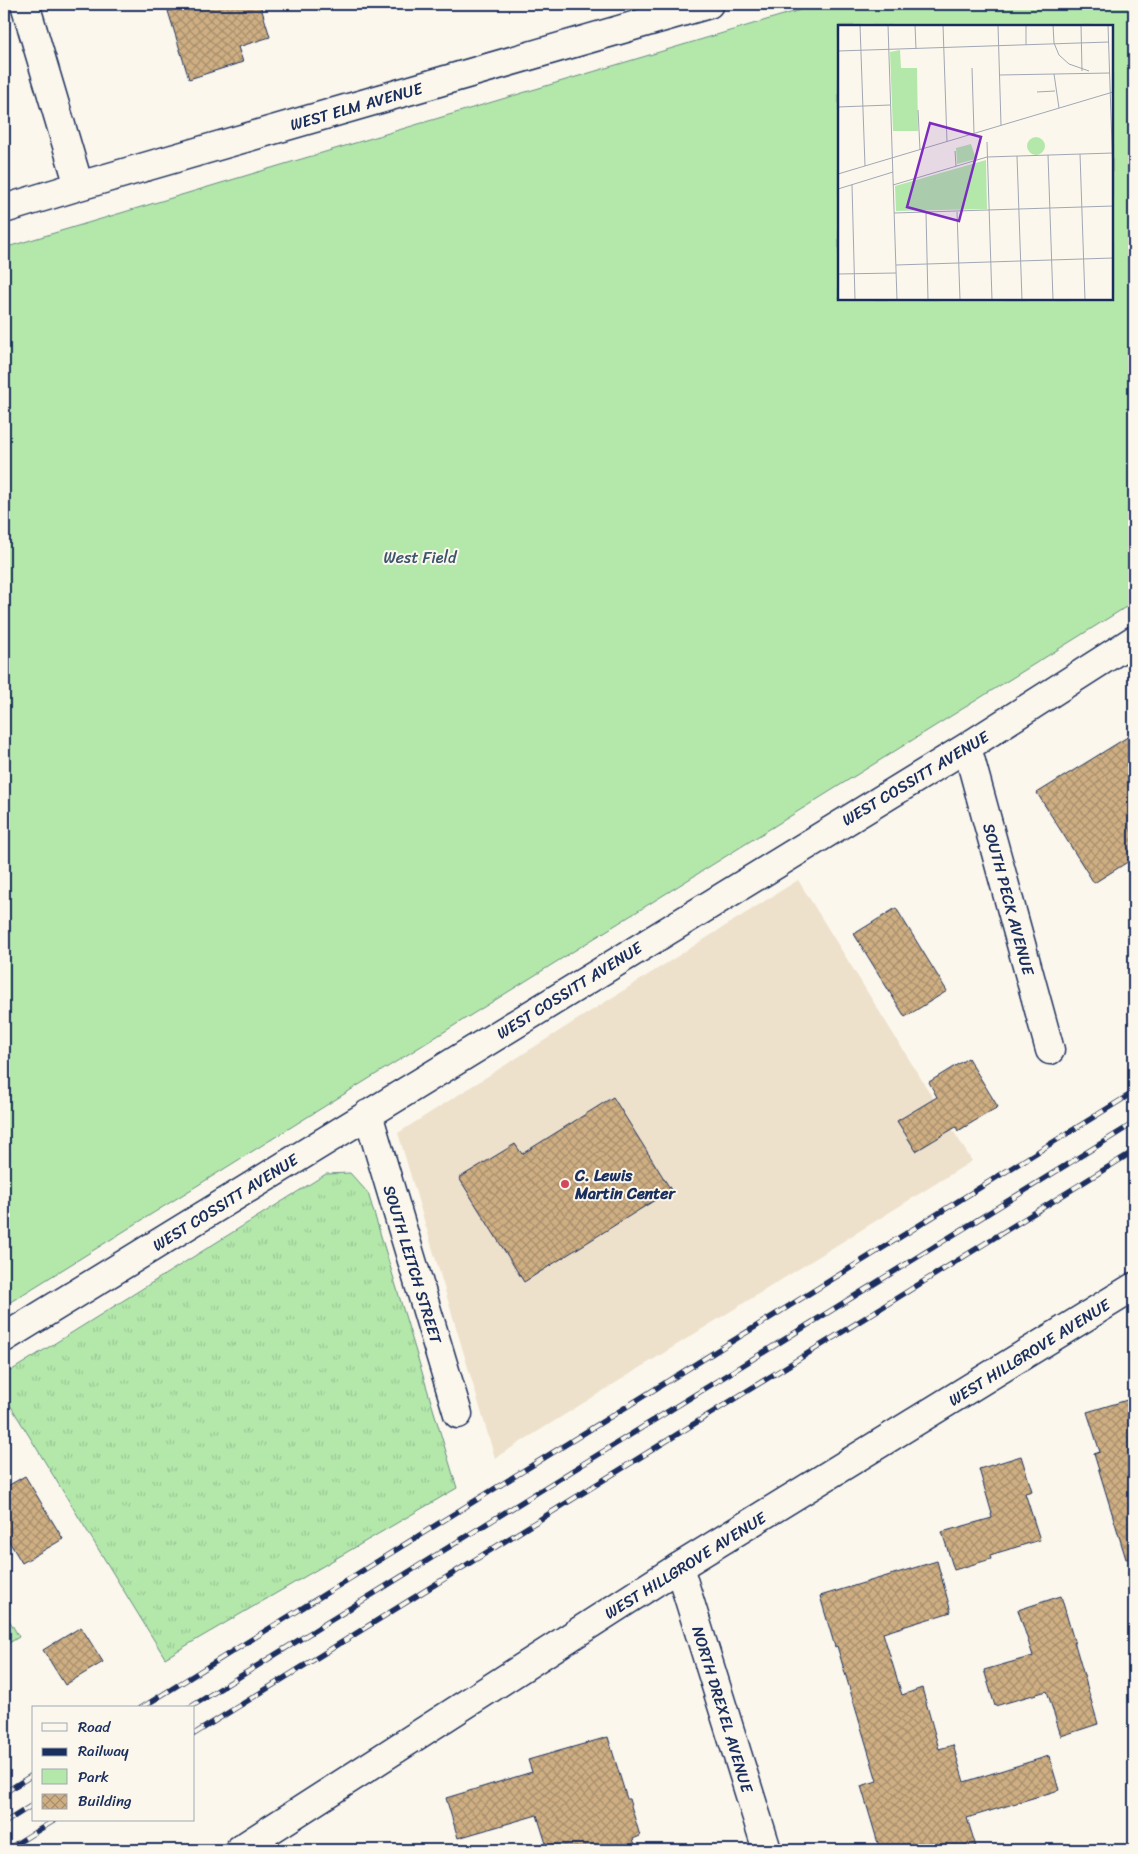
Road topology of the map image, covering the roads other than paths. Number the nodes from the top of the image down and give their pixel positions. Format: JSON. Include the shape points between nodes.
{"nodes":[{"id":1,"x":25,"y":4,"type":"edge"},
{"id":2,"x":709,"y":4,"type":"edge"},
{"id":3,"x":79,"y":186,"type":"junction"},
{"id":4,"x":4,"y":209,"type":"edge"},
{"id":5,"x":1134,"y":640,"type":"edge"},
{"id":6,"x":967,"y":747,"type":"junction"},
{"id":7,"x":1050,"y":1050,"type":"dead end"},
{"id":8,"x":368,"y":1114,"type":"junction"},
{"id":9,"x":1134,"y":1286,"type":"edge"},
{"id":10,"x":4,"y":1338,"type":"edge"},
{"id":11,"x":458,"y":1414,"type":"dead end"},
{"id":12,"x":680,"y":1567,"type":"junction"},
{"id":13,"x":239,"y":1850,"type":"edge"},
{"id":14,"x":767,"y":1850,"type":"edge"}],
"edges":[{"from":1,"to":3,"type":"street"},
{"from":2,"to":3,"type":"street","name":"WEST ELM AVENUE"},
{"from":3,"to":4,"type":"street","name":"WEST ELM AVENUE"},
{"from":5,"to":6,"type":"street","name":"WEST COSSITT AVENUE"},
{"from":6,"to":7,"type":"street","name":"SOUTH PECK AVENUE"},
{"from":6,"to":8,"type":"street","name":"WEST COSSITT AVENUE"},
{"from":8,"to":10,"type":"street","name":"WEST COSSITT AVENUE"},
{"from":8,"to":11,"type":"street","name":"SOUTH LEITCH STREET"},
{"from":9,"to":12,"type":"street","name":"WEST HILLGROVE AVENUE"},
{"from":12,"to":13,"type":"street","name":"WEST HILLGROVE AVENUE"},
{"from":12,"to":14,"type":"street","name":"NORTH DREXEL AVENUE"}]}
